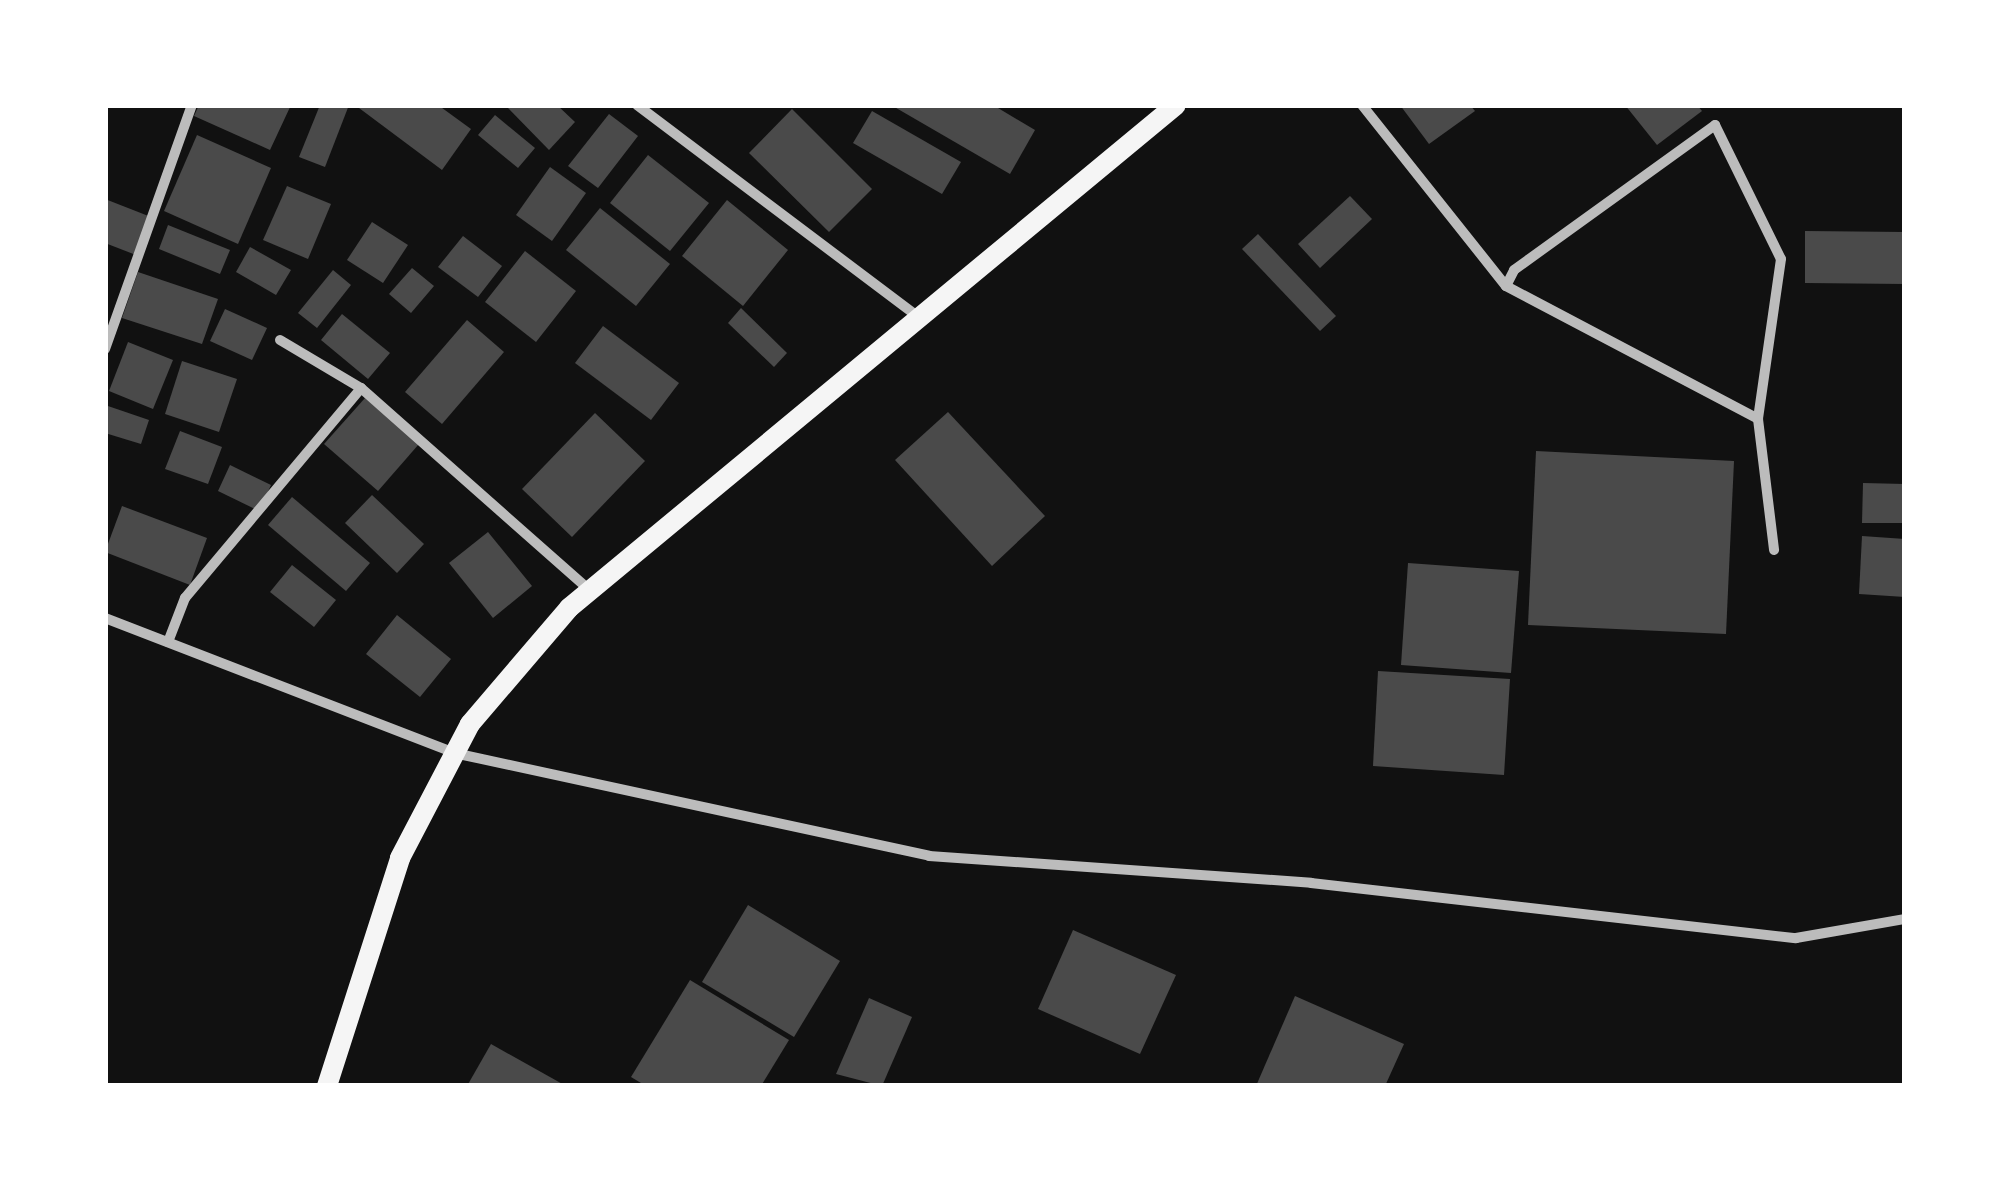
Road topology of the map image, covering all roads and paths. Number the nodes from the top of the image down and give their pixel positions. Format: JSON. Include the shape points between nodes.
{"nodes":[{"id":1,"x":192,"y":105,"type":"edge"},
{"id":2,"x":637,"y":105,"type":"edge"},
{"id":3,"x":1176,"y":105,"type":"edge"},
{"id":4,"x":1362,"y":105,"type":"edge"},
{"id":5,"x":1506,"y":286,"type":"junction"},
{"id":6,"x":918,"y":317,"type":"junction"},
{"id":7,"x":280,"y":340,"type":"dead end"},
{"id":8,"x":105,"y":349,"type":"edge"},
{"id":9,"x":361,"y":388,"type":"junction"},
{"id":10,"x":1758,"y":419,"type":"junction"},
{"id":11,"x":1774,"y":550,"type":"dead end"},
{"id":12,"x":590,"y":591,"type":"junction"},
{"id":13,"x":105,"y":618,"type":"edge"},
{"id":14,"x":168,"y":642,"type":"junction"},
{"id":15,"x":454,"y":752,"type":"junction"},
{"id":16,"x":1905,"y":919,"type":"edge"},
{"id":17,"x":327,"y":1086,"type":"edge"}],
"edges":[{"from":1,"to":8,"type":"street"},
{"from":2,"to":6,"type":"street"},
{"from":3,"to":6,"type":"main road"},
{"from":4,"to":5,"type":"street"},
{"from":5,"to":10,"type":"street"},
{"from":5,"to":10,"type":"street","via":[[1514,270],[1715,125],[1781,259]]},
{"from":6,"to":12,"type":"main road"},
{"from":7,"to":9,"type":"street"},
{"from":9,"to":12,"type":"street"},
{"from":9,"to":14,"type":"street","via":[[185,598]]},
{"from":10,"to":11,"type":"street"},
{"from":12,"to":15,"type":"main road","via":[[470,724]]},
{"from":13,"to":14,"type":"street"},
{"from":14,"to":15,"type":"street"},
{"from":15,"to":16,"type":"street","via":[[929,856],[1312,883],[1796,938]]},
{"from":15,"to":17,"type":"main road","via":[[400,858]]}]}
